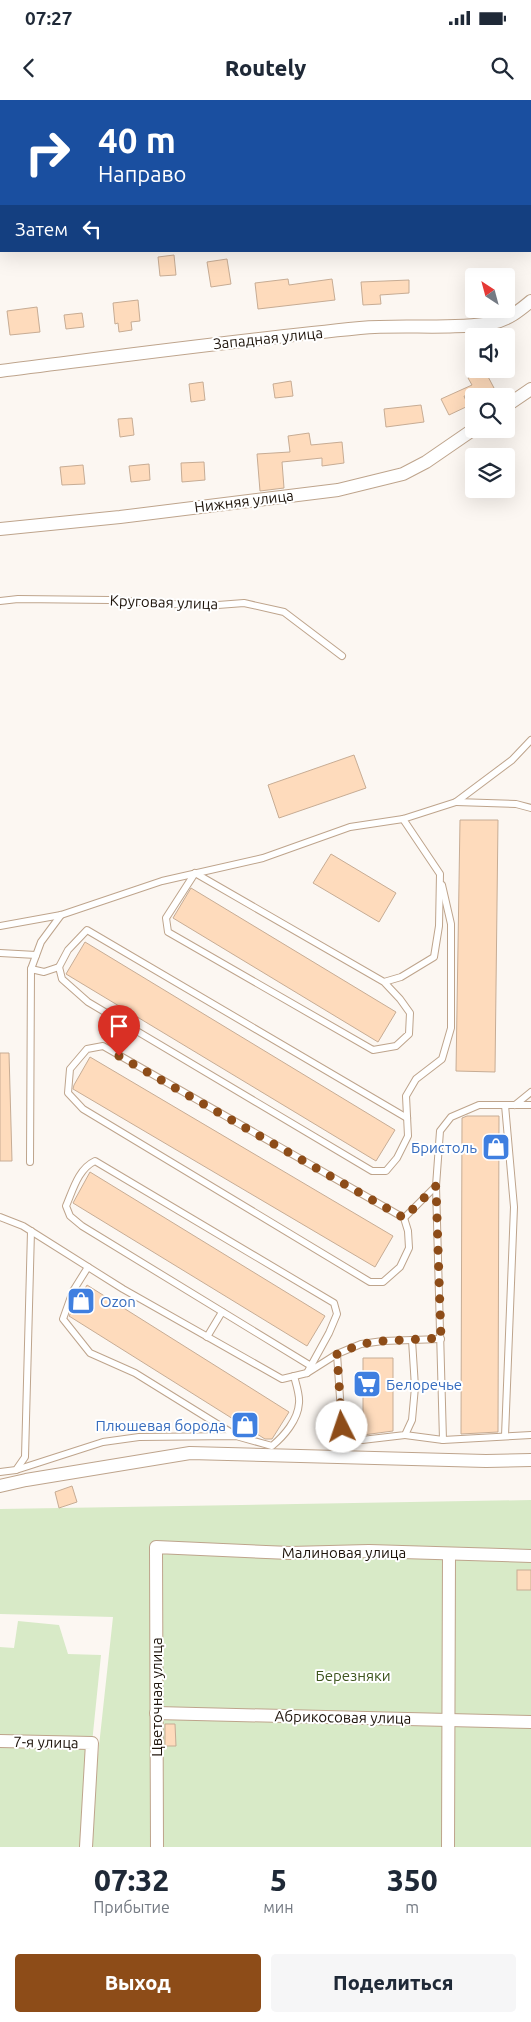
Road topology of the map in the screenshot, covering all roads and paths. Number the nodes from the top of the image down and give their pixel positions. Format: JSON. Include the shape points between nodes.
{"nodes":[{"id":1,"x":531,"y":301,"type":"edge"},
{"id":2,"x":0,"y":371,"type":"edge"},
{"id":3,"x":531,"y":389,"type":"edge"},
{"id":4,"x":515,"y":400,"type":"edge"},
{"id":5,"x":465,"y":435,"type":"edge"},
{"id":6,"x":0,"y":529,"type":"edge"},
{"id":7,"x":0,"y":601,"type":"edge"},
{"id":8,"x":342,"y":656,"type":"dead end"},
{"id":9,"x":531,"y":740,"type":"edge"},
{"id":10,"x":456,"y":802,"type":"junction"},
{"id":11,"x":531,"y":808,"type":"edge"},
{"id":12,"x":404,"y":819,"type":"junction"},
{"id":13,"x":195,"y":873,"type":"junction"},
{"id":14,"x":440,"y":874,"type":"junction"},
{"id":15,"x":61,"y":915,"type":"junction"},
{"id":16,"x":0,"y":926,"type":"edge"},
{"id":17,"x":0,"y":953,"type":"edge"},
{"id":18,"x":36,"y":955,"type":"junction"},
{"id":19,"x":59,"y":967,"type":"junction"},
{"id":20,"x":31,"y":969,"type":"junction"},
{"id":21,"x":384,"y":982,"type":"junction"},
{"id":22,"x":531,"y":1092,"type":"edge"},
{"id":23,"x":504,"y":1105,"type":"junction"},
{"id":24,"x":514,"y":1105,"type":"junction"},
{"id":25,"x":531,"y":1105,"type":"edge"},
{"id":26,"x":407,"y":1118,"type":"junction"},
{"id":27,"x":30,"y":1162,"type":"dead end"},
{"id":28,"x":436,"y":1186,"type":"junction"},
{"id":29,"x":0,"y":1217,"type":"edge"},
{"id":30,"x":404,"y":1218,"type":"junction"},
{"id":31,"x":31,"y":1231,"type":"junction"},
{"id":32,"x":88,"y":1267,"type":"junction"},
{"id":33,"x":222,"y":1312,"type":"junction"},
{"id":34,"x":207,"y":1337,"type":"junction"},
{"id":35,"x":441,"y":1338,"type":"junction"},
{"id":36,"x":412,"y":1340,"type":"junction"},
{"id":37,"x":337,"y":1354,"type":"junction"},
{"id":38,"x":311,"y":1366,"type":"junction"},
{"id":39,"x":307,"y":1373,"type":"junction"},
{"id":40,"x":294,"y":1376,"type":"junction"},
{"id":41,"x":405,"y":1435,"type":"junction"},
{"id":42,"x":531,"y":1435,"type":"edge"},
{"id":43,"x":236,"y":1436,"type":"junction"},
{"id":44,"x":505,"y":1436,"type":"junction"},
{"id":45,"x":443,"y":1440,"type":"junction"},
{"id":46,"x":531,"y":1460,"type":"edge"},
{"id":47,"x":16,"y":1470,"type":"junction"},
{"id":48,"x":0,"y":1472,"type":"edge"},
{"id":49,"x":0,"y":1486,"type":"edge"},
{"id":50,"x":156,"y":1547,"type":"joint"},
{"id":51,"x":449,"y":1554,"type":"junction"},
{"id":52,"x":531,"y":1556,"type":"edge"},
{"id":53,"x":156,"y":1713,"type":"junction"},
{"id":54,"x":448,"y":1719,"type":"junction"},
{"id":55,"x":531,"y":1722,"type":"edge"},
{"id":56,"x":0,"y":1741,"type":"edge"},
{"id":57,"x":86,"y":1847,"type":"edge"},
{"id":58,"x":157,"y":1847,"type":"edge"},
{"id":59,"x":448,"y":1847,"type":"edge"}],
"edges":[{"from":1,"to":2,"type":"street","name":"Западная улица","via":[[514,315],[468,326],[373,327],[257,338]]},
{"from":3,"to":4,"type":"street"},
{"from":5,"to":6,"type":"street","name":"Нижняя улица","via":[[403,474],[338,490]]},
{"from":7,"to":8,"type":"lane","name":"Круговая улица","via":[[110,600],[205,606],[244,603],[284,612]]},
{"from":9,"to":10,"type":"lane","via":[[512,760]]},
{"from":10,"to":11,"type":"lane","via":[[516,804]]},
{"from":10,"to":12,"type":"lane"},
{"from":12,"to":13,"type":"lane","via":[[350,827],[264,858]]},
{"from":12,"to":14,"type":"lane"},
{"from":13,"to":15,"type":"lane"},
{"from":13,"to":21,"type":"lane"},
{"from":13,"to":21,"type":"lane","via":[[166,918],[168,932],[373,1050],[396,1046],[410,1034],[410,1013]]},
{"from":14,"to":21,"type":"lane","via":[[439,926],[434,957],[401,977]]},
{"from":14,"to":26,"type":"lane","via":[[451,924],[451,1028],[442,1059],[416,1079],[406,1096]]},
{"from":15,"to":16,"type":"lane"},
{"from":15,"to":18,"type":"lane","via":[[41,942]]},
{"from":17,"to":18,"type":"lane"},
{"from":18,"to":20,"type":"lane"},
{"from":19,"to":20,"type":"lane","via":[[44,972]]},
{"from":19,"to":26,"type":"lane","via":[[68,950],[87,930]]},
{"from":19,"to":26,"type":"lane","via":[[62,979],[88,1002],[372,1170],[386,1171],[398,1158],[408,1136]]},
{"from":20,"to":27,"type":"lane"},
{"from":22,"to":24,"type":"lane"},
{"from":23,"to":24,"type":"lane"},
{"from":23,"to":28,"type":"lane","via":[[479,1105],[451,1116],[440,1131]]},
{"from":23,"to":44,"type":"lane","via":[[514,1207]]},
{"from":24,"to":25,"type":"lane"},
{"from":28,"to":30,"type":"lane"},
{"from":28,"to":35,"type":"lane"},
{"from":29,"to":31,"type":"lane"},
{"from":30,"to":30,"type":"lane","via":[[103,1046],[88,1049],[70,1069],[68,1092],[83,1109],[370,1282],[383,1282],[400,1267],[408,1248]]},
{"from":31,"to":32,"type":"lane"},
{"from":31,"to":47,"type":"lane","via":[[25,1457]]},
{"from":32,"to":34,"type":"lane"},
{"from":32,"to":43,"type":"lane","via":[[62,1319],[90,1352],[134,1373]]},
{"from":33,"to":34,"type":"lane"},
{"from":33,"to":38,"type":"lane"},
{"from":33,"to":38,"type":"lane","via":[[70,1216],[66,1206],[86,1165],[95,1161],[334,1303],[337,1314]]},
{"from":34,"to":40,"type":"lane","via":[[282,1379]]},
{"from":35,"to":36,"type":"lane"},
{"from":35,"to":45,"type":"lane"},
{"from":36,"to":37,"type":"lane","via":[[361,1344]]},
{"from":36,"to":41,"type":"lane","via":[[415,1387],[412,1420]]},
{"from":37,"to":39,"type":"lane"},
{"from":37,"to":41,"type":"lane","via":[[342,1427],[352,1438],[362,1440]]},
{"from":38,"to":39,"type":"lane"},
{"from":39,"to":40,"type":"lane"},
{"from":40,"to":43,"type":"lane","via":[[300,1403],[283,1436],[272,1446]]},
{"from":41,"to":45,"type":"lane"},
{"from":42,"to":44,"type":"lane"},
{"from":43,"to":47,"type":"lane","via":[[103,1442]]},
{"from":44,"to":45,"type":"lane"},
{"from":46,"to":49,"type":"street","via":[[190,1453]]},
{"from":47,"to":48,"type":"lane"},
{"from":50,"to":51,"type":"street","name":"Малиновая улица","via":[[290,1553]]},
{"from":50,"to":53,"type":"street","name":"Цветочная улица"},
{"from":51,"to":52,"type":"street","name":"Малиновая улица"},
{"from":51,"to":54,"type":"street"},
{"from":53,"to":54,"type":"street","name":"Абрикосовая улица"},
{"from":53,"to":58,"type":"street","name":"Цветочная улица"},
{"from":54,"to":55,"type":"street","name":"Абрикосовая улица"},
{"from":54,"to":59,"type":"street"},
{"from":56,"to":57,"type":"street","name":"7-я улица","via":[[92,1743]]}]}
